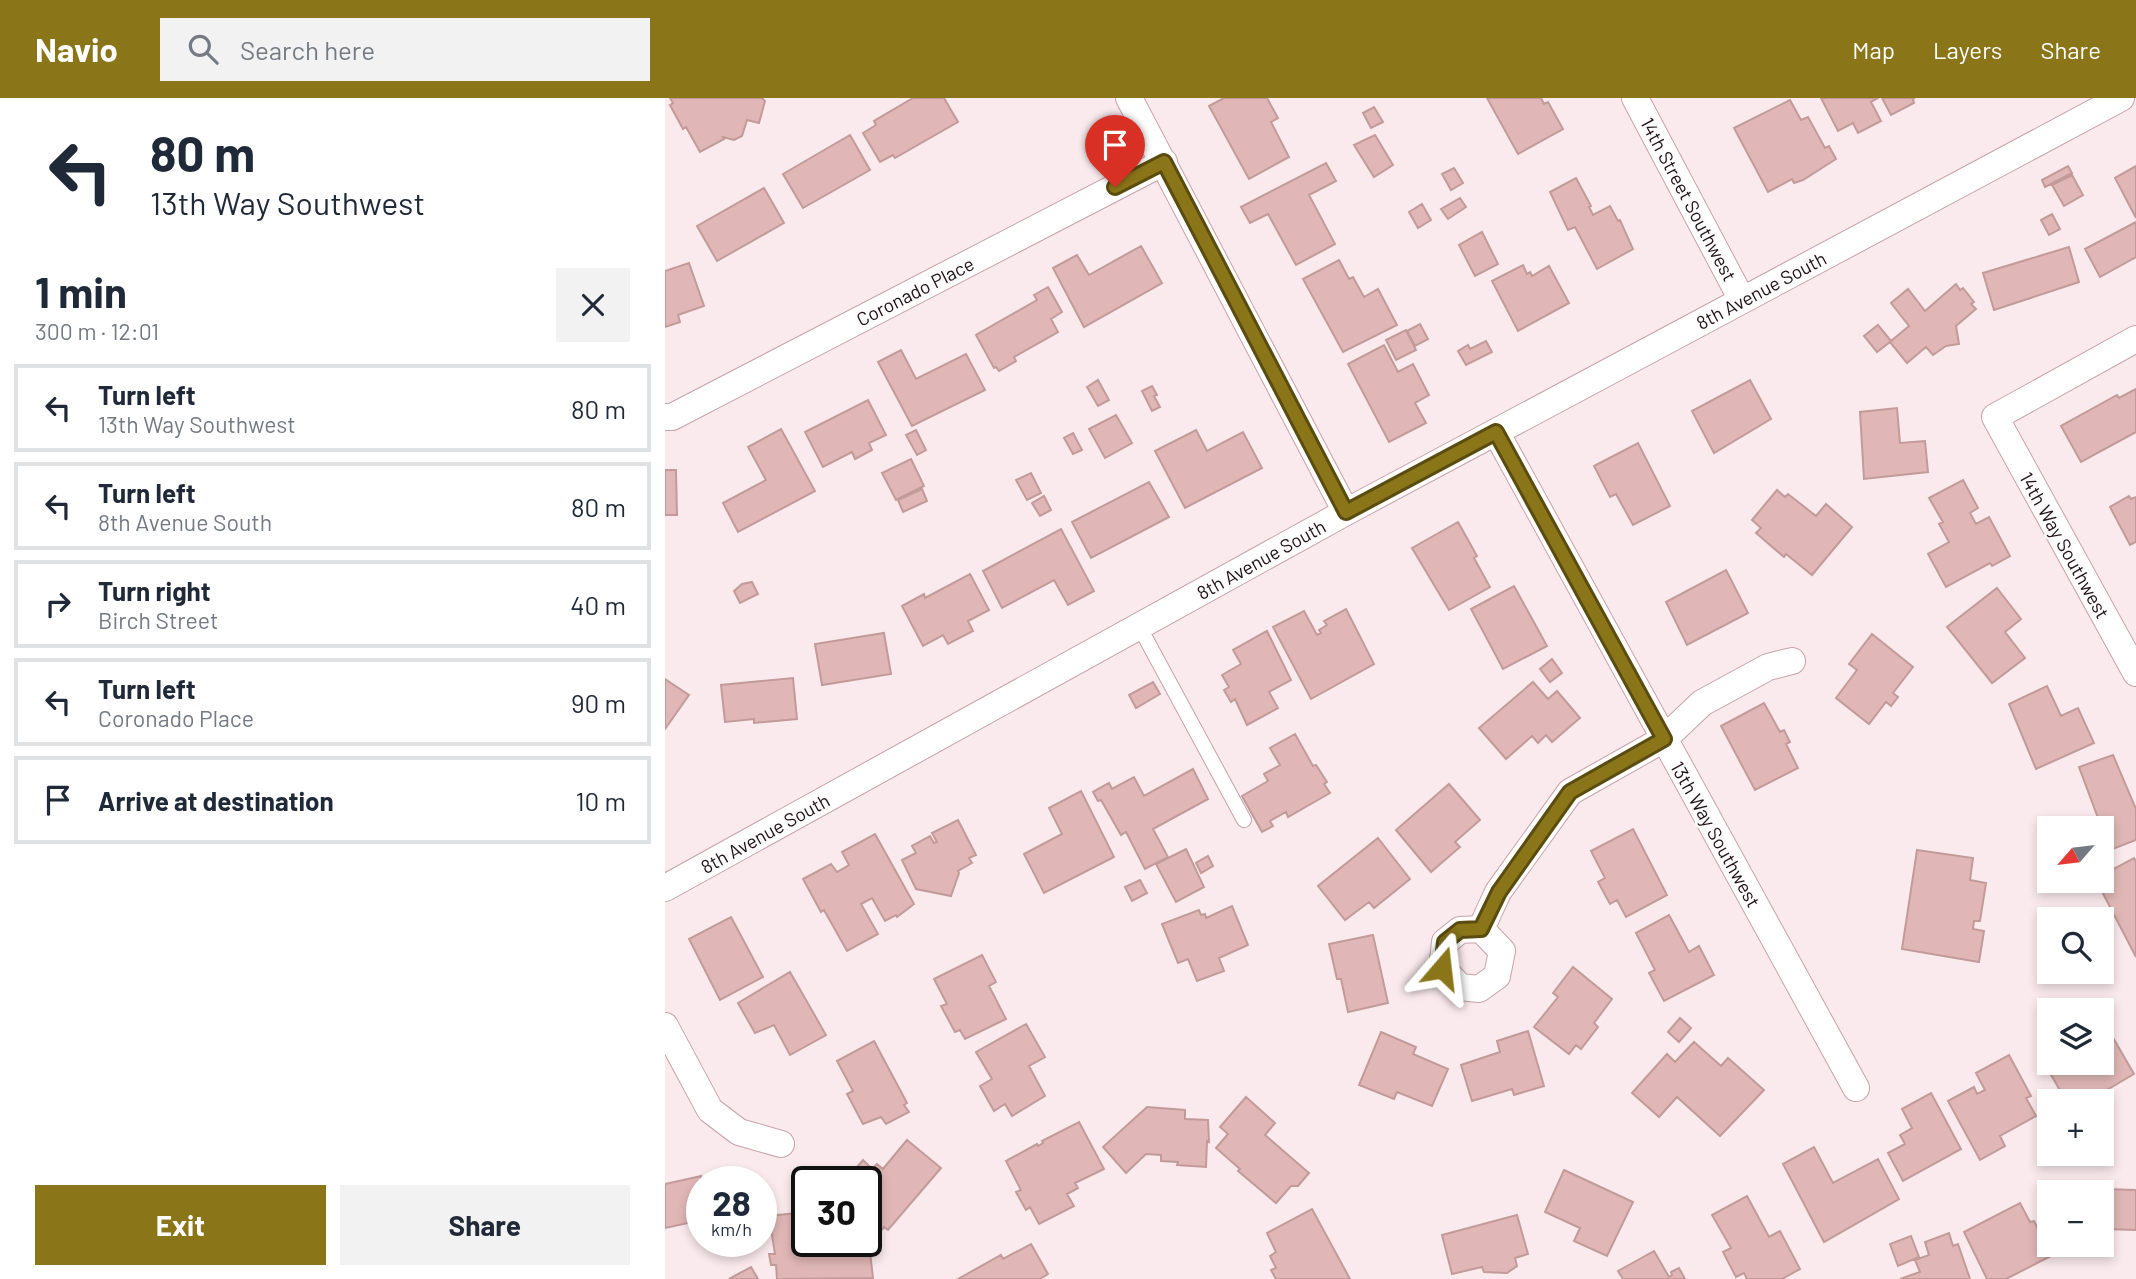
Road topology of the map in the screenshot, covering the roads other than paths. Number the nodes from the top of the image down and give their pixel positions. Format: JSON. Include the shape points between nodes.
{"nodes":[{"id":1,"x":1129,"y":98,"type":"edge"},
{"id":2,"x":1635,"y":98,"type":"edge"},
{"id":3,"x":2121,"y":98,"type":"edge"},
{"id":4,"x":1164,"y":162,"type":"junction"},
{"id":5,"x":1742,"y":300,"type":"junction"},
{"id":6,"x":2136,"y":339,"type":"edge"},
{"id":7,"x":665,"y":417,"type":"edge"},
{"id":8,"x":1496,"y":432,"type":"junction"},
{"id":9,"x":1346,"y":512,"type":"junction"},
{"id":10,"x":1139,"y":626,"type":"junction"},
{"id":11,"x":1792,"y":661,"type":"dead end"},
{"id":12,"x":2136,"y":673,"type":"edge"},
{"id":13,"x":1664,"y":739,"type":"junction"},
{"id":14,"x":1244,"y":820,"type":"dead end"},
{"id":15,"x":665,"y":888,"type":"edge"},
{"id":16,"x":1481,"y":929,"type":"dead end"},
{"id":17,"x":665,"y":1026,"type":"edge"},
{"id":18,"x":1856,"y":1088,"type":"dead end"},
{"id":19,"x":781,"y":1144,"type":"dead end"}],
"edges":[{"from":1,"to":4,"type":"street"},
{"from":2,"to":5,"type":"street","name":"14th Street Southwest"},
{"from":3,"to":5,"type":"street","name":"8th Avenue South"},
{"from":4,"to":7,"type":"street","name":"Coronado Place"},
{"from":4,"to":9,"type":"street"},
{"from":5,"to":8,"type":"street","name":"8th Avenue South"},
{"from":6,"to":12,"type":"street","name":"14th Way Southwest","via":[[1994,417]]},
{"from":8,"to":9,"type":"street","name":"8th Avenue South"},
{"from":8,"to":13,"type":"street","name":"13th Way Southwest"},
{"from":9,"to":10,"type":"street","name":"8th Avenue South"},
{"from":10,"to":14,"type":"lane"},
{"from":10,"to":15,"type":"street","name":"8th Avenue South"},
{"from":11,"to":13,"type":"street","via":[[1769,667],[1702,703]]},
{"from":13,"to":16,"type":"street","via":[[1570,792],[1499,892]]},
{"from":13,"to":18,"type":"street","name":"13th Way Southwest"},
{"from":17,"to":19,"type":"street","via":[[710,1110],[739,1132]]}]}
